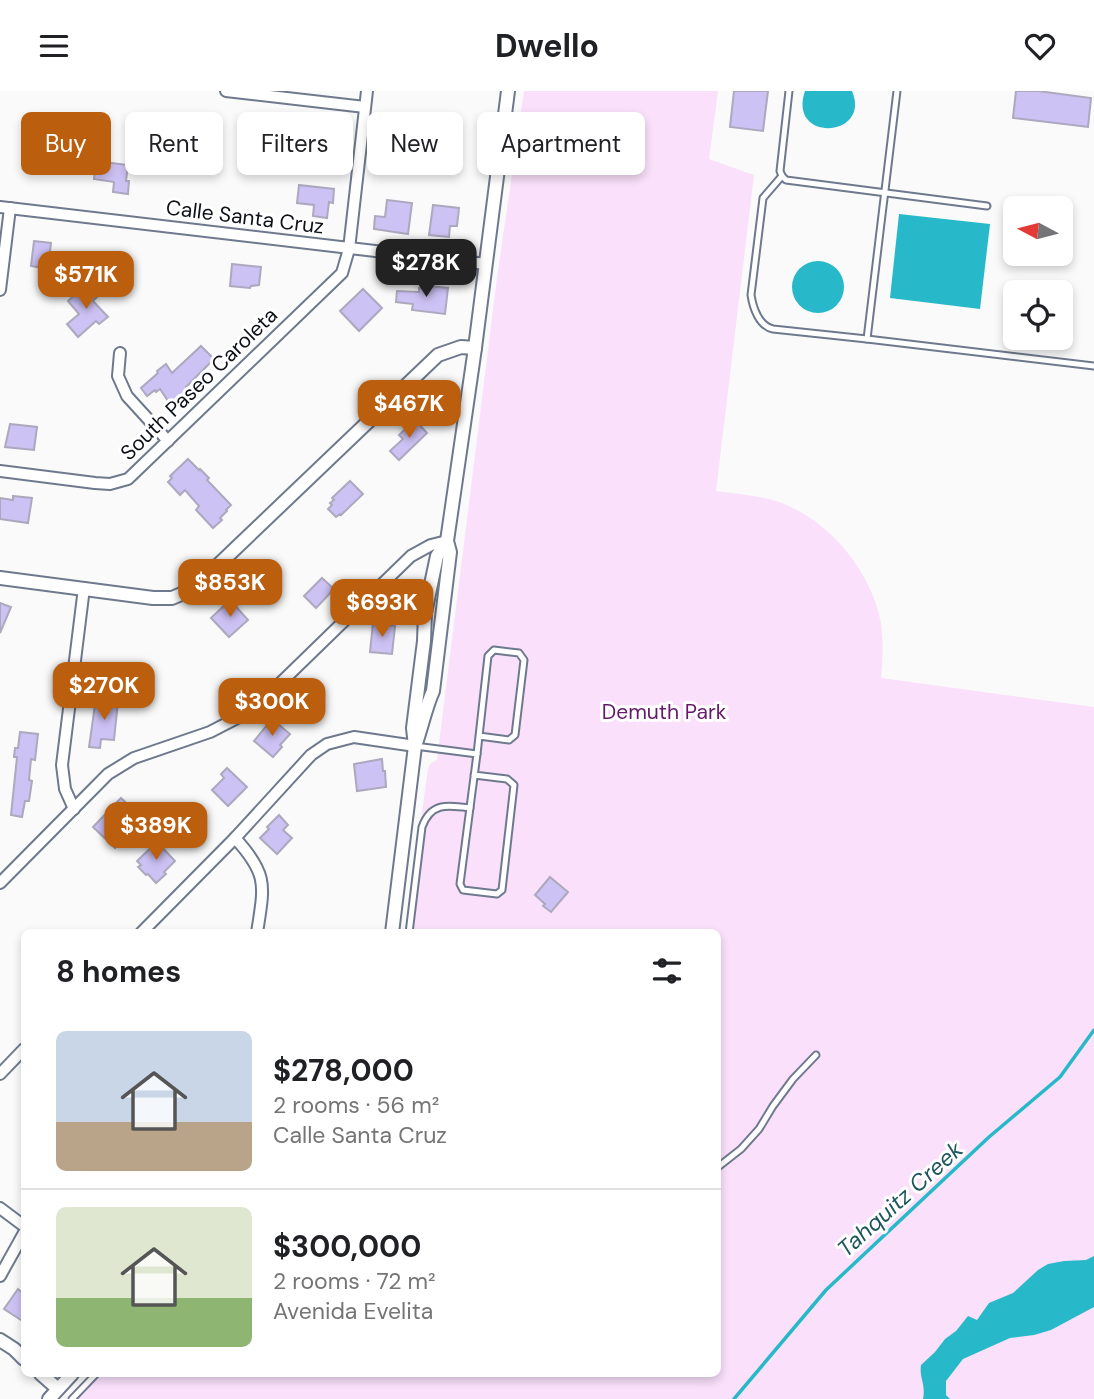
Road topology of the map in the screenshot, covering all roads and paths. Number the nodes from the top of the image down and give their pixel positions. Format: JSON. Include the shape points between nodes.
{"nodes":[{"id":1,"x":226,"y":91,"type":"edge"},
{"id":2,"x":367,"y":91,"type":"edge"},
{"id":3,"x":508,"y":91,"type":"edge"},
{"id":4,"x":789,"y":91,"type":"edge"},
{"id":5,"x":897,"y":91,"type":"edge"},
{"id":6,"x":365,"y":107,"type":"junction"},
{"id":7,"x":782,"y":176,"type":"junction"},
{"id":8,"x":885,"y":193,"type":"junction"},
{"id":9,"x":987,"y":206,"type":"dead end"},
{"id":10,"x":5,"y":208,"type":"edge"},
{"id":11,"x":349,"y":249,"type":"junction"},
{"id":12,"x":486,"y":264,"type":"junction"},
{"id":13,"x":0,"y":290,"type":"edge"},
{"id":14,"x":867,"y":339,"type":"junction"},
{"id":15,"x":475,"y":348,"type":"junction"},
{"id":16,"x":120,"y":353,"type":"dead end"},
{"id":17,"x":1094,"y":366,"type":"edge"},
{"id":18,"x":168,"y":441,"type":"junction"},
{"id":19,"x":0,"y":471,"type":"edge"},
{"id":20,"x":447,"y":541,"type":"junction"},
{"id":21,"x":0,"y":578,"type":"edge"},
{"id":22,"x":84,"y":588,"type":"junction"},
{"id":23,"x":479,"y":736,"type":"junction"},
{"id":24,"x":415,"y":745,"type":"junction"},
{"id":25,"x":477,"y":754,"type":"junction"},
{"id":26,"x":474,"y":775,"type":"junction"},
{"id":27,"x":470,"y":808,"type":"junction"},
{"id":28,"x":74,"y":809,"type":"junction"},
{"id":29,"x":235,"y":838,"type":"junction"},
{"id":30,"x":0,"y":883,"type":"edge"},
{"id":31,"x":145,"y":929,"type":"edge"},
{"id":32,"x":258,"y":929,"type":"edge"},
{"id":33,"x":392,"y":929,"type":"edge"},
{"id":34,"x":409,"y":929,"type":"edge"},
{"id":35,"x":21,"y":1052,"type":"edge"},
{"id":36,"x":816,"y":1055,"type":"dead end"},
{"id":37,"x":0,"y":1074,"type":"edge"},
{"id":38,"x":721,"y":1165,"type":"edge"},
{"id":39,"x":0,"y":1208,"type":"edge"},
{"id":40,"x":21,"y":1224,"type":"edge"},
{"id":41,"x":21,"y":1238,"type":"edge"},
{"id":42,"x":0,"y":1276,"type":"edge"},
{"id":43,"x":0,"y":1341,"type":"edge"},
{"id":44,"x":21,"y":1356,"type":"edge"},
{"id":45,"x":43,"y":1377,"type":"edge"},
{"id":46,"x":69,"y":1377,"type":"edge"},
{"id":47,"x":93,"y":1377,"type":"edge"},
{"id":48,"x":53,"y":1394,"type":"edge"},
{"id":49,"x":72,"y":1399,"type":"edge"}],
"edges":[{"from":1,"to":6,"type":"street"},
{"from":2,"to":6,"type":"street","name":"South Paseo Caroleta"},
{"from":3,"to":12,"type":"street"},
{"from":4,"to":7,"type":"lane"},
{"from":5,"to":8,"type":"lane"},
{"from":6,"to":11,"type":"street","name":"South Paseo Caroleta"},
{"from":7,"to":8,"type":"lane"},
{"from":7,"to":14,"type":"lane","via":[[763,198],[751,295],[761,321],[773,329]]},
{"from":8,"to":9,"type":"lane"},
{"from":8,"to":14,"type":"lane"},
{"from":10,"to":11,"type":"street","name":"Calle Santa Cruz"},
{"from":10,"to":13,"type":"street"},
{"from":11,"to":12,"type":"street","name":"Calle Santa Cruz"},
{"from":11,"to":18,"type":"street","name":"South Paseo Caroleta","via":[[342,273]]},
{"from":12,"to":15,"type":"street"},
{"from":14,"to":17,"type":"lane"},
{"from":15,"to":20,"type":"street"},
{"from":15,"to":22,"type":"street","via":[[461,347],[438,355],[193,589],[172,598],[152,598]]},
{"from":16,"to":18,"type":"street","via":[[118,376],[127,396]]},
{"from":18,"to":19,"type":"street","name":"South Paseo Caroleta","via":[[128,479],[110,484]]},
{"from":20,"to":24,"type":"street","via":[[450,552],[433,691]]},
{"from":20,"to":24,"type":"street","via":[[437,556],[425,613]]},
{"from":20,"to":28,"type":"street","via":[[411,556],[241,716],[210,733],[134,758],[108,774]]},
{"from":21,"to":22,"type":"street"},
{"from":22,"to":28,"type":"street","via":[[62,765]]},
{"from":23,"to":23,"type":"lane","via":[[488,656],[494,650],[519,653],[524,660],[515,735],[509,740]]},
{"from":23,"to":25,"type":"lane"},
{"from":24,"to":25,"type":"lane"},
{"from":24,"to":29,"type":"street","via":[[354,737],[327,744],[311,755]]},
{"from":24,"to":33,"type":"street"},
{"from":25,"to":26,"type":"lane"},
{"from":26,"to":27,"type":"lane"},
{"from":26,"to":27,"type":"lane","via":[[507,779],[514,785],[502,890],[497,894],[463,890],[460,884]]},
{"from":27,"to":34,"type":"lane","via":[[444,805],[424,820]]},
{"from":28,"to":30,"type":"street"},
{"from":29,"to":31,"type":"street"},
{"from":29,"to":32,"type":"street","via":[[260,873],[263,893]]},
{"from":35,"to":37,"type":"street"},
{"from":36,"to":38,"type":"lane","via":[[793,1079],[760,1129]]},
{"from":39,"to":40,"type":"street"},
{"from":41,"to":42,"type":"street"},
{"from":43,"to":44,"type":"street"},
{"from":45,"to":48,"type":"street"},
{"from":46,"to":48,"type":"street"},
{"from":47,"to":49,"type":"lane"}]}
